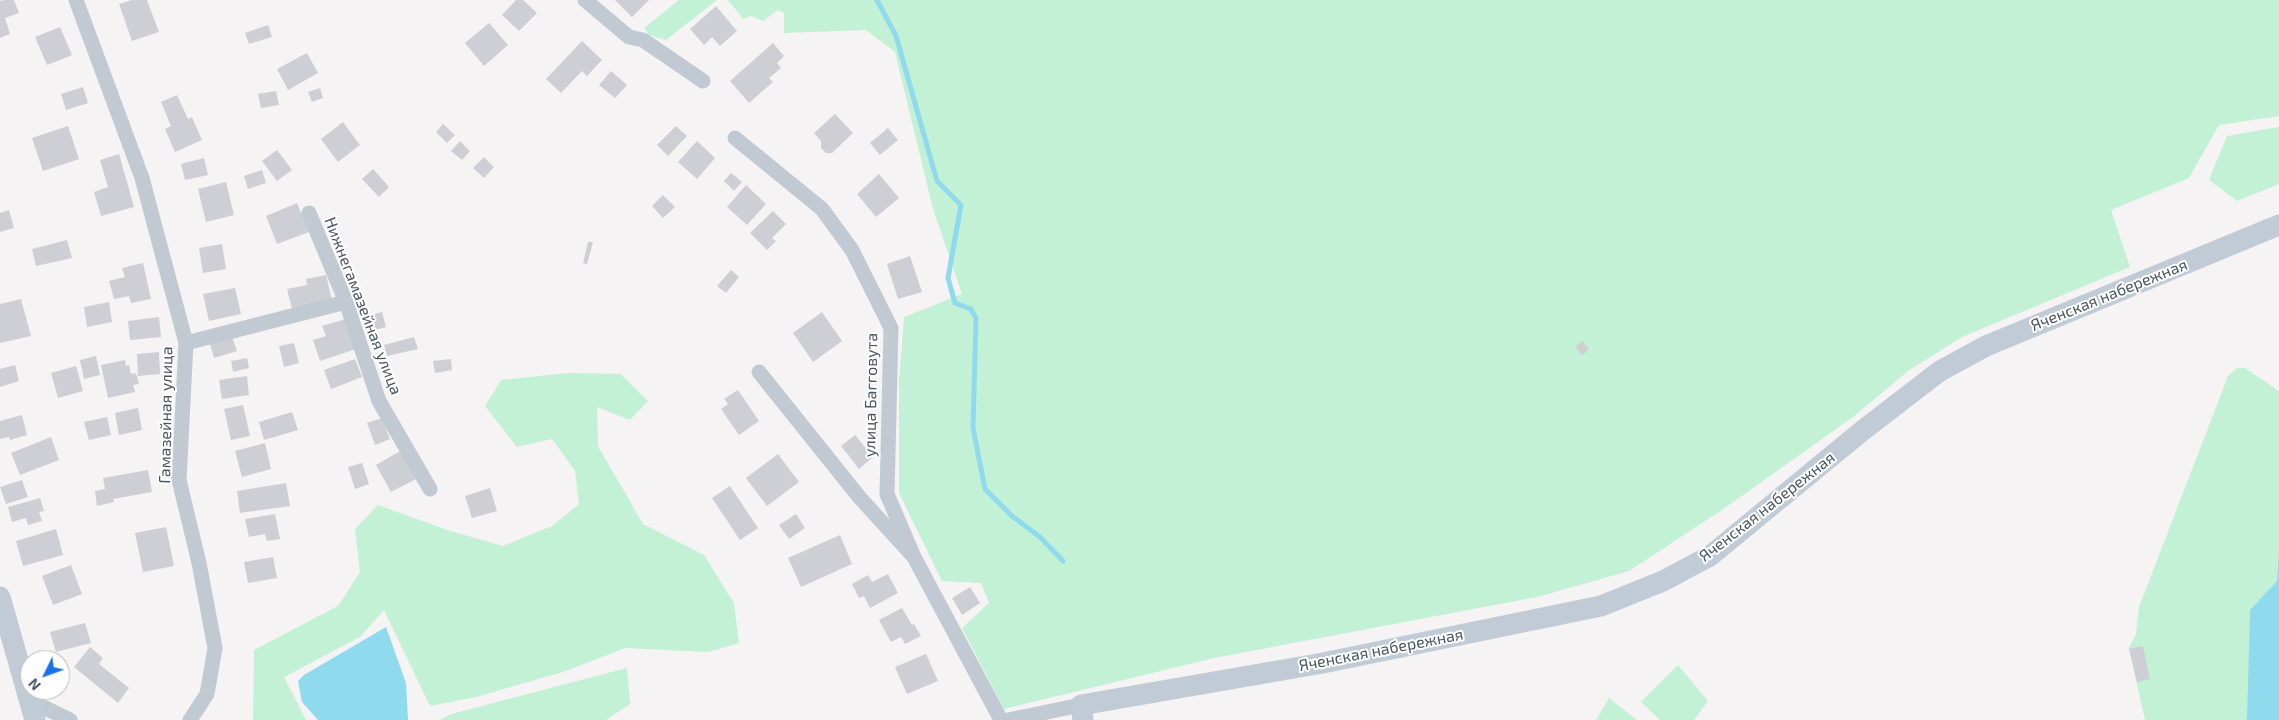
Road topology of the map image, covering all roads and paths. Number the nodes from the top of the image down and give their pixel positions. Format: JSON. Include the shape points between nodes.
{"nodes":[{"id":1,"x":76,"y":0,"type":"edge"},
{"id":2,"x":584,"y":0,"type":"edge"},
{"id":3,"x":703,"y":81,"type":"dead end"},
{"id":4,"x":735,"y":138,"type":"dead end"},
{"id":5,"x":309,"y":213,"type":"dead end"},
{"id":6,"x":2279,"y":224,"type":"edge"},
{"id":7,"x":346,"y":302,"type":"junction"},
{"id":8,"x":186,"y":343,"type":"junction"},
{"id":9,"x":759,"y":372,"type":"dead end"},
{"id":10,"x":430,"y":489,"type":"dead end"},
{"id":11,"x":914,"y":557,"type":"junction"},
{"id":12,"x":0,"y":597,"type":"edge"},
{"id":13,"x":20,"y":668,"type":"edge"},
{"id":14,"x":29,"y":700,"type":"joint"},
{"id":15,"x":1082,"y":713,"type":"edge"},
{"id":16,"x":35,"y":720,"type":"edge"},
{"id":17,"x":70,"y":720,"type":"edge"},
{"id":18,"x":190,"y":720,"type":"edge"},
{"id":19,"x":1001,"y":720,"type":"edge"},
{"id":20,"x":1008,"y":720,"type":"edge"}],
"edges":[{"from":1,"to":8,"type":"street","name":"Гамазейная улица","via":[[142,178]]},
{"from":2,"to":3,"type":"street","via":[[629,38],[643,40]]},
{"from":4,"to":11,"type":"street","name":"улица Багговута","via":[[822,209],[852,250],[891,328],[887,494]]},
{"from":5,"to":7,"type":"street","name":"Нижнегамазейная улица"},
{"from":6,"to":15,"type":"street","name":"Яченская набережная","via":[[1986,346],[1955,362],[1862,431],[1710,556],[1663,581],[1601,606]]},
{"from":7,"to":8,"type":"street"},
{"from":7,"to":10,"type":"street","name":"Нижнегамазейная улица","via":[[379,401]]},
{"from":8,"to":18,"type":"street","name":"Гамазейная улица","via":[[179,480],[199,563],[214,648],[206,694]]},
{"from":9,"to":11,"type":"street","via":[[860,498]]},
{"from":11,"to":19,"type":"street"},
{"from":12,"to":13,"type":"street"},
{"from":14,"to":16,"type":"street"},
{"from":14,"to":17,"type":"street"},
{"from":15,"to":20,"type":"street","name":"Яченская набережная"}]}
